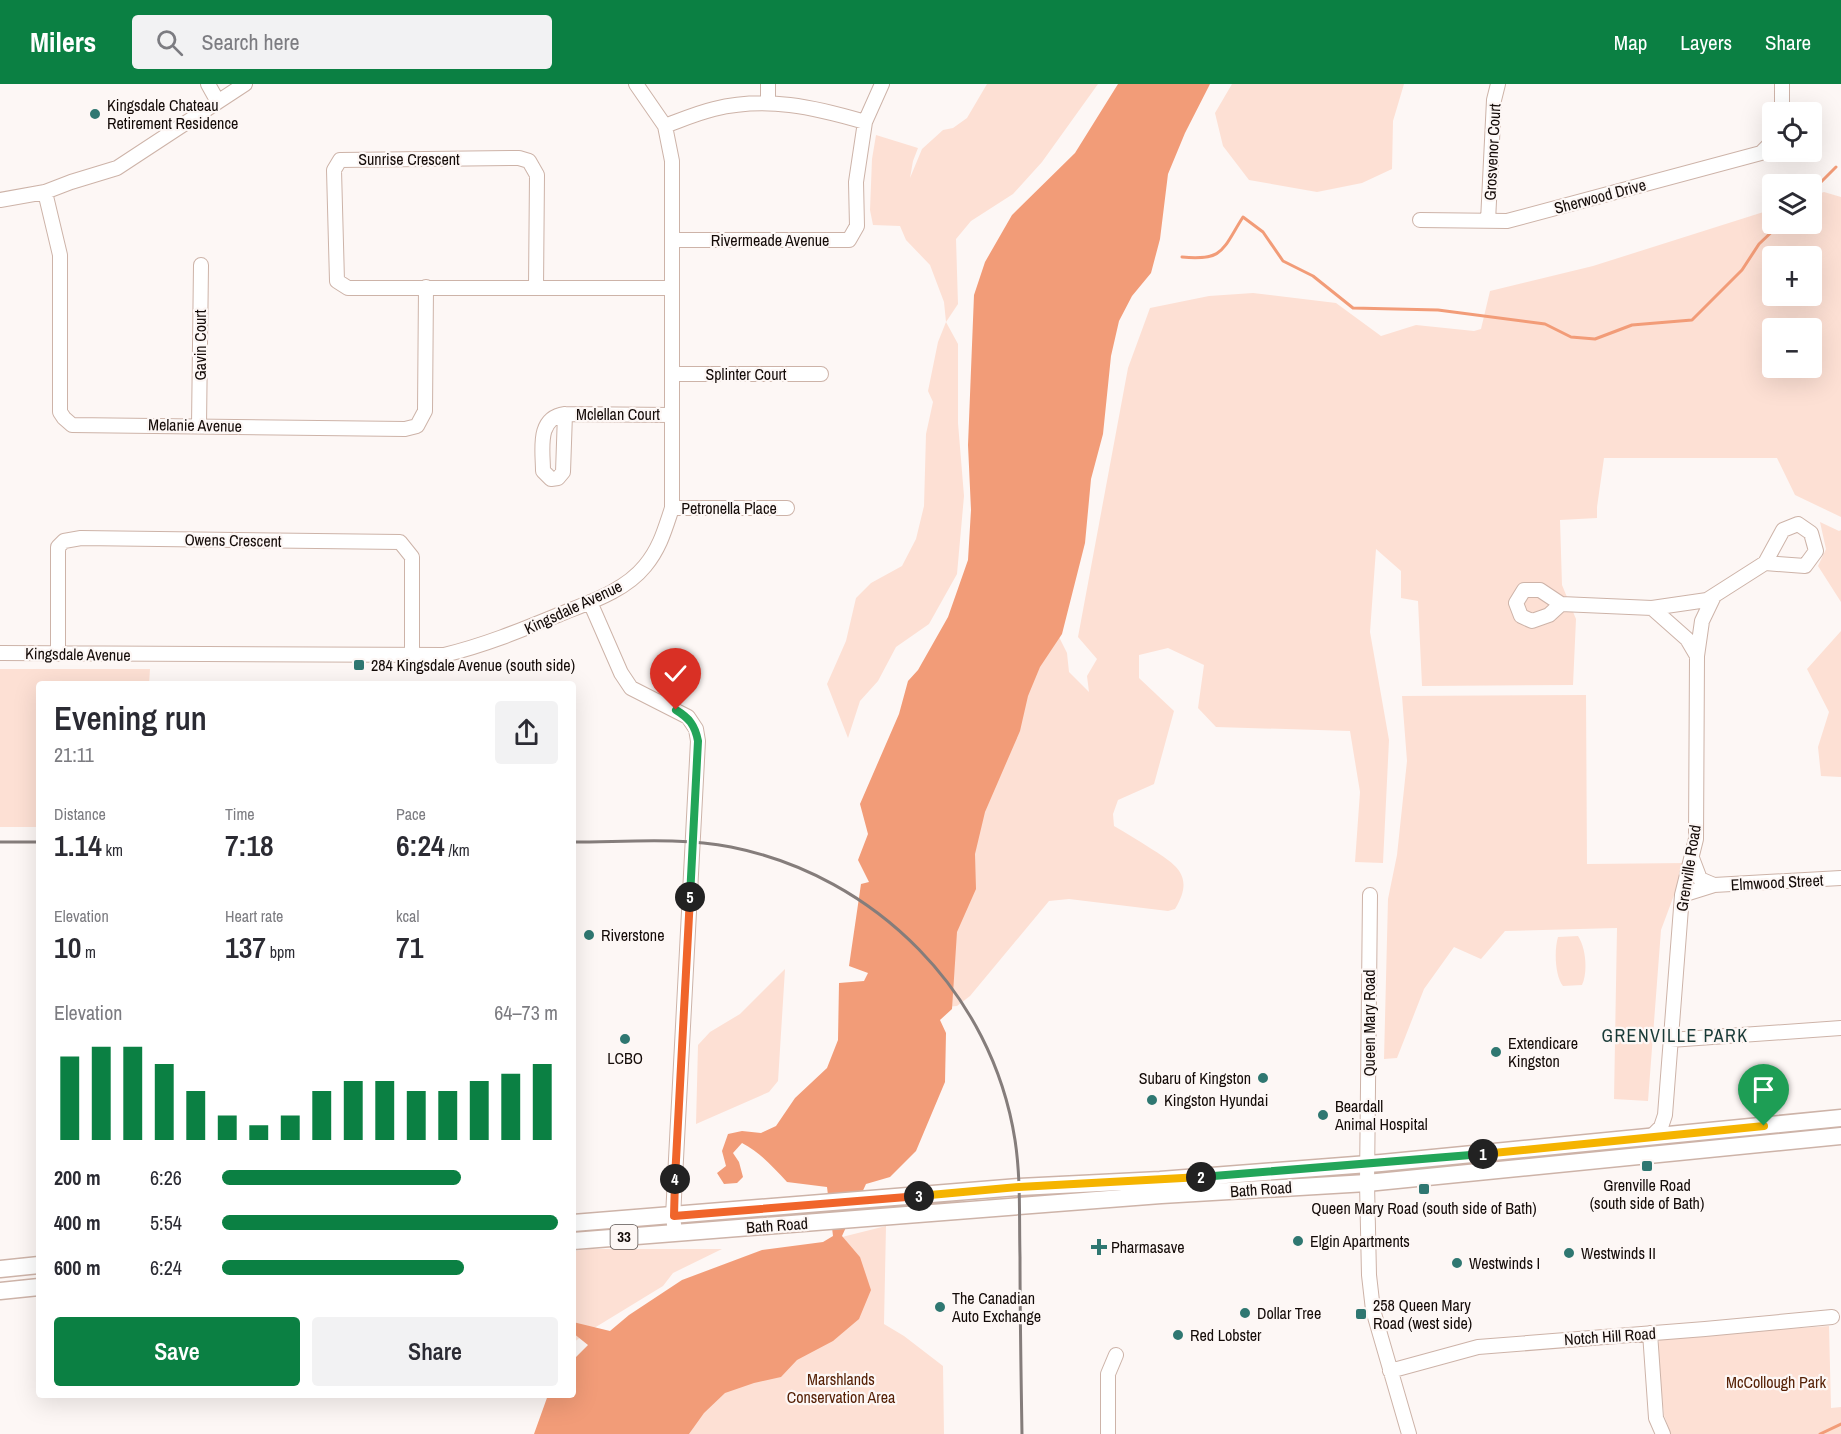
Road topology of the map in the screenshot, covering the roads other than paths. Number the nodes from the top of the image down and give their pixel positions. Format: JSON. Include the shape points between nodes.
{"nodes":[{"id":1,"x":207,"y":84,"type":"edge"},
{"id":2,"x":244,"y":84,"type":"edge"},
{"id":3,"x":636,"y":84,"type":"edge"},
{"id":4,"x":768,"y":84,"type":"edge"},
{"id":5,"x":882,"y":84,"type":"edge"},
{"id":6,"x":1498,"y":84,"type":"edge"},
{"id":7,"x":1782,"y":84,"type":"edge"},
{"id":8,"x":218,"y":102,"type":"junction"},
{"id":9,"x":768,"y":102,"type":"junction"},
{"id":10,"x":1782,"y":102,"type":"edge"},
{"id":11,"x":864,"y":122,"type":"junction"},
{"id":12,"x":665,"y":126,"type":"junction"},
{"id":13,"x":1762,"y":152,"type":"edge"},
{"id":14,"x":45,"y":192,"type":"junction"},
{"id":15,"x":0,"y":200,"type":"edge"},
{"id":16,"x":1420,"y":220,"type":"dead end"},
{"id":17,"x":1488,"y":221,"type":"junction"},
{"id":18,"x":673,"y":240,"type":"junction"},
{"id":19,"x":201,"y":265,"type":"dead end"},
{"id":20,"x":426,"y":287,"type":"junction"},
{"id":21,"x":536,"y":287,"type":"junction"},
{"id":22,"x":672,"y":288,"type":"junction"},
{"id":23,"x":672,"y":374,"type":"junction"},
{"id":24,"x":821,"y":374,"type":"dead end"},
{"id":25,"x":565,"y":414,"type":"dead end"},
{"id":26,"x":671,"y":415,"type":"junction"},
{"id":27,"x":200,"y":425,"type":"junction"},
{"id":28,"x":672,"y":508,"type":"junction"},
{"id":29,"x":787,"y":508,"type":"dead end"},
{"id":30,"x":1765,"y":563,"type":"dead end"},
{"id":31,"x":1714,"y":596,"type":"junction"},
{"id":32,"x":590,"y":602,"type":"junction"},
{"id":33,"x":1561,"y":604,"type":"dead end"},
{"id":34,"x":1652,"y":608,"type":"junction"},
{"id":35,"x":0,"y":653,"type":"edge"},
{"id":36,"x":58,"y":654,"type":"junction"},
{"id":37,"x":412,"y":655,"type":"junction"},
{"id":38,"x":1697,"y":656,"type":"junction"},
{"id":39,"x":1692,"y":858,"type":"junction"},
{"id":40,"x":1841,"y":878,"type":"edge"},
{"id":41,"x":1714,"y":885,"type":"junction"},
{"id":42,"x":1370,"y":895,"type":"dead end"},
{"id":43,"x":1682,"y":895,"type":"junction"},
{"id":44,"x":1841,"y":1028,"type":"edge"},
{"id":45,"x":1670,"y":1040,"type":"junction"},
{"id":46,"x":1665,"y":1115,"type":"junction"},
{"id":47,"x":1841,"y":1118,"type":"edge"},
{"id":48,"x":1688,"y":1134,"type":"junction"},
{"id":49,"x":1841,"y":1136,"type":"edge"},
{"id":50,"x":1651,"y":1137,"type":"junction"},
{"id":51,"x":1367,"y":1164,"type":"junction"},
{"id":52,"x":1367,"y":1183,"type":"junction"},
{"id":53,"x":1160,"y":1188,"type":"junction"},
{"id":54,"x":674,"y":1216,"type":"junction"},
{"id":55,"x":576,"y":1223,"type":"edge"},
{"id":56,"x":675,"y":1233,"type":"junction"},
{"id":57,"x":576,"y":1241,"type":"edge"},
{"id":58,"x":36,"y":1265,"type":"edge"},
{"id":59,"x":0,"y":1269,"type":"edge"},
{"id":60,"x":36,"y":1287,"type":"edge"},
{"id":61,"x":0,"y":1291,"type":"edge"},
{"id":62,"x":1832,"y":1317,"type":"dead end"},
{"id":63,"x":1650,"y":1333,"type":"junction"},
{"id":64,"x":1116,"y":1354,"type":"dead end"},
{"id":65,"x":1390,"y":1371,"type":"junction"},
{"id":66,"x":1108,"y":1434,"type":"edge"},
{"id":67,"x":1409,"y":1434,"type":"edge"},
{"id":68,"x":1663,"y":1434,"type":"edge"}],
"edges":[{"from":1,"to":8,"type":"street"},
{"from":2,"to":8,"type":"street"},
{"from":3,"to":12,"type":"street","name":"Kingsdale Avenue"},
{"from":4,"to":9,"type":"street"},
{"from":5,"to":11,"type":"street","name":"Rivermeade Avenue"},
{"from":6,"to":17,"type":"street","name":"Grosvenor Court"},
{"from":7,"to":10,"type":"street"},
{"from":8,"to":14,"type":"street","via":[[117,168]]},
{"from":9,"to":11,"type":"street","via":[[820,109]]},
{"from":9,"to":12,"type":"street","via":[[714,109]]},
{"from":11,"to":18,"type":"street","name":"Rivermeade Avenue","via":[[856,182],[857,226],[849,240]]},
{"from":12,"to":18,"type":"street","name":"Kingsdale Avenue","via":[[672,161]]},
{"from":13,"to":17,"type":"street","name":"Sherwood Drive","via":[[1507,221]]},
{"from":14,"to":15,"type":"street"},
{"from":14,"to":27,"type":"street","name":"Melanie Avenue","via":[[60,255],[60,412],[72,425]]},
{"from":16,"to":17,"type":"street","name":"Sherwood Drive"},
{"from":18,"to":22,"type":"street","name":"Kingsdale Avenue"},
{"from":19,"to":27,"type":"street","name":"Gavin Court"},
{"from":20,"to":21,"type":"street","name":"Sunrise Crescent"},
{"from":20,"to":21,"type":"street","name":"Sunrise Crescent","via":[[348,288],[337,281],[334,170],[340,160],[529,161],[537,175]]},
{"from":20,"to":27,"type":"street","name":"Melanie Avenue","via":[[425,411],[417,426],[405,429]]},
{"from":21,"to":22,"type":"street","name":"Sunrise Crescent"},
{"from":22,"to":23,"type":"street","name":"Kingsdale Avenue"},
{"from":23,"to":24,"type":"street","name":"Splinter Court"},
{"from":23,"to":26,"type":"street","name":"Kingsdale Avenue"},
{"from":25,"to":26,"type":"street","name":"Mclellan Court"},
{"from":26,"to":28,"type":"street","name":"Kingsdale Avenue"},
{"from":28,"to":29,"type":"street","name":"Petronella Place"},
{"from":28,"to":32,"type":"street","name":"Kingsdale Avenue","via":[[662,539],[645,567],[622,586]]},
{"from":30,"to":31,"type":"street"},
{"from":31,"to":34,"type":"street"},
{"from":31,"to":38,"type":"street","name":"Grenville Road","via":[[1702,621]]},
{"from":32,"to":37,"type":"street","name":"Kingsdale Avenue","via":[[486,645],[444,656]]},
{"from":32,"to":54,"type":"street","via":[[631,688],[688,717],[698,741]]},
{"from":33,"to":34,"type":"street"},
{"from":34,"to":38,"type":"street","via":[[1687,639]]},
{"from":35,"to":36,"type":"street","name":"Kingsdale Avenue"},
{"from":36,"to":37,"type":"street","name":"Kingsdale Avenue"},
{"from":36,"to":37,"type":"street","name":"Owens Crescent","via":[[58,547],[64,541],[81,538],[399,542],[412,557]]},
{"from":38,"to":39,"type":"street","name":"Grenville Road","via":[[1696,839]]},
{"from":39,"to":41,"type":"street","name":"Elmwood Street","via":[[1700,879]]},
{"from":39,"to":43,"type":"street","name":"Grenville Road"},
{"from":40,"to":41,"type":"street","name":"Elmwood Street"},
{"from":41,"to":43,"type":"street","name":"Elmwood Street"},
{"from":42,"to":51,"type":"street","name":"Queen Mary Road"},
{"from":43,"to":45,"type":"street","name":"Grenville Road"},
{"from":44,"to":45,"type":"street"},
{"from":45,"to":46,"type":"street","name":"Grenville Road"},
{"from":46,"to":48,"type":"street","via":[[1673,1129]]},
{"from":46,"to":50,"type":"street","name":"Grenville Road","via":[[1661,1127]]},
{"from":47,"to":48,"type":"main road","name":"Bath Road","number":"33"},
{"from":48,"to":50,"type":"main road","name":"Bath Road","number":"33"},
{"from":49,"to":52,"type":"main road","name":"Bath Road","number":"33"},
{"from":50,"to":51,"type":"main road","name":"Bath Road","number":"33"},
{"from":51,"to":52,"type":"street","name":"Queen Mary Road"},
{"from":51,"to":53,"type":"main road","name":"Bath Road","number":"33"},
{"from":52,"to":53,"type":"main road","name":"Bath Road","number":"33"},
{"from":52,"to":65,"type":"street","name":"Queen Mary Road","via":[[1370,1289]]},
{"from":53,"to":54,"type":"main road","name":"Bath Road","number":"33","via":[[1019,1187]]},
{"from":53,"to":56,"type":"main road","name":"Bath Road","number":"33","via":[[878,1218]]},
{"from":54,"to":55,"type":"main road","name":"Bath Road","number":"33"},
{"from":54,"to":56,"type":"street"},
{"from":56,"to":57,"type":"main road","name":"Bath Road","number":"33"},
{"from":58,"to":59,"type":"main road"},
{"from":60,"to":61,"type":"main road"},
{"from":62,"to":63,"type":"street","name":"Notch Hill Road"},
{"from":63,"to":65,"type":"street","name":"Notch Hill Road","via":[[1478,1347]]},
{"from":63,"to":68,"type":"street","via":[[1656,1418]]},
{"from":64,"to":66,"type":"street","via":[[1108,1374]]},
{"from":65,"to":67,"type":"street","name":"Queen Mary Road"}]}
